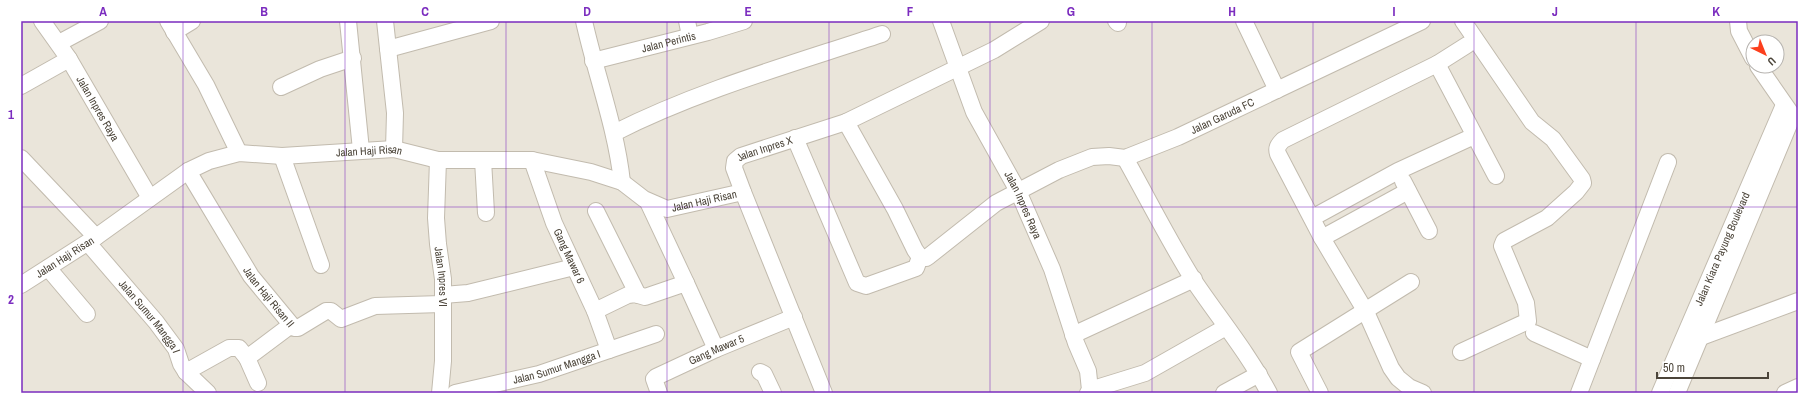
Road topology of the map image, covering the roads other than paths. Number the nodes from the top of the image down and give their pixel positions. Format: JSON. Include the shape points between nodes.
{"nodes":[{"id":1,"x":42,"y":21,"type":"edge"},
{"id":2,"x":100,"y":21,"type":"edge"},
{"id":3,"x":192,"y":21,"type":"edge"},
{"id":4,"x":348,"y":21,"type":"edge"},
{"id":5,"x":385,"y":21,"type":"edge"},
{"id":6,"x":491,"y":21,"type":"edge"},
{"id":7,"x":584,"y":21,"type":"edge"},
{"id":8,"x":744,"y":21,"type":"edge"},
{"id":9,"x":941,"y":21,"type":"edge"},
{"id":10,"x":1041,"y":21,"type":"edge"},
{"id":11,"x":1244,"y":21,"type":"edge"},
{"id":12,"x":1422,"y":21,"type":"edge"},
{"id":13,"x":1463,"y":21,"type":"edge"},
{"id":14,"x":1738,"y":21,"type":"edge"},
{"id":15,"x":171,"y":26,"type":"edge"},
{"id":16,"x":689,"y":29,"type":"edge"},
{"id":17,"x":882,"y":34,"type":"dead end"},
{"id":18,"x":59,"y":43,"type":"junction"},
{"id":19,"x":1745,"y":43,"type":"edge"},
{"id":20,"x":1467,"y":45,"type":"dead end"},
{"id":21,"x":388,"y":49,"type":"junction"},
{"id":22,"x":353,"y":58,"type":"junction"},
{"id":23,"x":69,"y":59,"type":"junction"},
{"id":24,"x":593,"y":61,"type":"junction"},
{"id":25,"x":1437,"y":64,"type":"junction"},
{"id":26,"x":958,"y":68,"type":"junction"},
{"id":27,"x":1764,"y":74,"type":"edge"},
{"id":28,"x":21,"y":86,"type":"edge"},
{"id":29,"x":281,"y":87,"type":"dead end"},
{"id":30,"x":1277,"y":90,"type":"junction"},
{"id":31,"x":1792,"y":112,"type":"edge"},
{"id":32,"x":846,"y":122,"type":"junction"},
{"id":33,"x":614,"y":133,"type":"junction"},
{"id":34,"x":1474,"y":136,"type":"junction"},
{"id":35,"x":795,"y":138,"type":"junction"},
{"id":36,"x":394,"y":149,"type":"junction"},
{"id":37,"x":361,"y":150,"type":"junction"},
{"id":38,"x":239,"y":153,"type":"junction"},
{"id":39,"x":282,"y":156,"type":"junction"},
{"id":40,"x":21,"y":158,"type":"edge"},
{"id":41,"x":1125,"y":158,"type":"junction"},
{"id":42,"x":438,"y":160,"type":"junction"},
{"id":43,"x":483,"y":160,"type":"junction"},
{"id":44,"x":532,"y":160,"type":"junction"},
{"id":45,"x":1668,"y":162,"type":"dead end"},
{"id":46,"x":188,"y":171,"type":"junction"},
{"id":47,"x":1398,"y":171,"type":"junction"},
{"id":48,"x":1496,"y":176,"type":"dead end"},
{"id":49,"x":622,"y":182,"type":"junction"},
{"id":50,"x":1018,"y":191,"type":"junction"},
{"id":51,"x":1408,"y":191,"type":"junction"},
{"id":52,"x":743,"y":192,"type":"junction"},
{"id":53,"x":150,"y":198,"type":"junction"},
{"id":54,"x":648,"y":202,"type":"junction"},
{"id":55,"x":596,"y":211,"type":"dead end"},
{"id":56,"x":486,"y":213,"type":"dead end"},
{"id":57,"x":1312,"y":218,"type":"junction"},
{"id":58,"x":1429,"y":231,"type":"dead end"},
{"id":59,"x":1322,"y":238,"type":"junction"},
{"id":60,"x":92,"y":240,"type":"junction"},
{"id":61,"x":920,"y":257,"type":"junction"},
{"id":62,"x":321,"y":265,"type":"dead end"},
{"id":63,"x":574,"y":267,"type":"junction"},
{"id":64,"x":48,"y":268,"type":"junction"},
{"id":65,"x":1194,"y":279,"type":"junction"},
{"id":66,"x":1411,"y":282,"type":"dead end"},
{"id":67,"x":686,"y":283,"type":"junction"},
{"id":68,"x":21,"y":285,"type":"edge"},
{"id":69,"x":638,"y":295,"type":"junction"},
{"id":70,"x":442,"y":300,"type":"junction"},
{"id":71,"x":1798,"y":301,"type":"edge"},
{"id":72,"x":595,"y":311,"type":"junction"},
{"id":73,"x":1366,"y":312,"type":"junction"},
{"id":74,"x":87,"y":314,"type":"dead end"},
{"id":75,"x":794,"y":317,"type":"junction"},
{"id":76,"x":291,"y":325,"type":"junction"},
{"id":77,"x":1226,"y":327,"type":"junction"},
{"id":78,"x":1534,"y":333,"type":"dead end"},
{"id":79,"x":656,"y":334,"type":"dead end"},
{"id":80,"x":1073,"y":335,"type":"junction"},
{"id":81,"x":1699,"y":338,"type":"junction"},
{"id":82,"x":1682,"y":343,"type":"junction"},
{"id":83,"x":716,"y":349,"type":"junction"},
{"id":84,"x":609,"y":350,"type":"junction"},
{"id":85,"x":1461,"y":352,"type":"dead end"},
{"id":86,"x":246,"y":358,"type":"junction"},
{"id":87,"x":1592,"y":360,"type":"junction"},
{"id":88,"x":186,"y":372,"type":"junction"},
{"id":89,"x":760,"y":372,"type":"dead end"},
{"id":90,"x":1259,"y":374,"type":"junction"},
{"id":91,"x":258,"y":383,"type":"dead end"},
{"id":92,"x":1798,"y":387,"type":"edge"},
{"id":93,"x":1089,"y":392,"type":"edge"},
{"id":94,"x":208,"y":393,"type":"edge"},
{"id":95,"x":440,"y":393,"type":"edge"},
{"id":96,"x":455,"y":393,"type":"edge"},
{"id":97,"x":659,"y":393,"type":"edge"},
{"id":98,"x":773,"y":393,"type":"edge"},
{"id":99,"x":824,"y":393,"type":"edge"},
{"id":100,"x":1224,"y":393,"type":"edge"},
{"id":101,"x":1269,"y":393,"type":"edge"},
{"id":102,"x":1320,"y":393,"type":"edge"},
{"id":103,"x":1423,"y":393,"type":"edge"},
{"id":104,"x":1579,"y":393,"type":"edge"},
{"id":105,"x":1660,"y":393,"type":"edge"},
{"id":106,"x":1677,"y":393,"type":"edge"},
{"id":107,"x":1784,"y":393,"type":"edge"}],
"edges":[{"from":1,"to":18,"type":"street","name":"Jalan Inpres Raya"},
{"from":2,"to":18,"type":"street"},
{"from":3,"to":15,"type":"street"},
{"from":4,"to":22,"type":"street"},
{"from":5,"to":21,"type":"street"},
{"from":6,"to":21,"type":"street"},
{"from":7,"to":24,"type":"street"},
{"from":8,"to":16,"type":"street","name":"Jalan Perintis"},
{"from":9,"to":26,"type":"street","name":"Jalan Inpres Raya"},
{"from":10,"to":26,"type":"street","name":"Jalan Inpres X","via":[[994,50]]},
{"from":11,"to":30,"type":"street"},
{"from":12,"to":30,"type":"street","name":"Jalan Garuda FC"},
{"from":13,"to":85,"type":"street","via":[[1532,122],[1553,139],[1583,183],[1581,188],[1547,218],[1502,243],[1526,303],[1528,321]]},
{"from":14,"to":19,"type":"street","via":[[1739,32]]},
{"from":15,"to":38,"type":"street","via":[[206,85]]},
{"from":16,"to":24,"type":"street","name":"Jalan Perintis"},
{"from":17,"to":33,"type":"street","via":[[706,93]]},
{"from":18,"to":23,"type":"street","name":"Jalan Inpres Raya"},
{"from":20,"to":25,"type":"street"},
{"from":21,"to":36,"type":"street","via":[[395,113]]},
{"from":22,"to":29,"type":"street","via":[[320,69]]},
{"from":22,"to":37,"type":"street"},
{"from":23,"to":28,"type":"street"},
{"from":23,"to":53,"type":"street","name":"Jalan Inpres Raya"},
{"from":24,"to":33,"type":"street"},
{"from":25,"to":34,"type":"street"},
{"from":25,"to":57,"type":"street","via":[[1278,144],[1278,154]]},
{"from":26,"to":32,"type":"street","name":"Jalan Inpres X"},
{"from":26,"to":50,"type":"street","name":"Jalan Inpres Raya","via":[[974,112]]},
{"from":27,"to":31,"type":"street"},
{"from":30,"to":41,"type":"street","name":"Jalan Garuda FC","via":[[1178,137]]},
{"from":31,"to":81,"type":"street","name":"Jalan Kiara Payung Boulevard"},
{"from":31,"to":82,"type":"street","name":"Jalan Kiara Payung Boulevard"},
{"from":32,"to":35,"type":"street","name":"Jalan Inpres X"},
{"from":32,"to":61,"type":"street"},
{"from":33,"to":49,"type":"street"},
{"from":34,"to":47,"type":"street"},
{"from":34,"to":48,"type":"street"},
{"from":35,"to":52,"type":"street","name":"Jalan Inpres X","via":[[734,161]]},
{"from":35,"to":61,"type":"street","via":[[857,283],[866,286],[916,268]]},
{"from":36,"to":37,"type":"street","name":"Jalan Haji Risan"},
{"from":36,"to":42,"type":"street","name":"Jalan Haji Risan"},
{"from":37,"to":39,"type":"street","name":"Jalan Haji Risan"},
{"from":38,"to":39,"type":"street","name":"Jalan Haji Risan"},
{"from":38,"to":46,"type":"street","name":"Jalan Haji Risan","via":[[209,161]]},
{"from":39,"to":62,"type":"street"},
{"from":40,"to":60,"type":"street","name":"Jalan Sumur Mangga I"},
{"from":41,"to":50,"type":"street","name":"Jalan Garuda FC","via":[[1092,156]]},
{"from":41,"to":65,"type":"street","via":[[1174,249]]},
{"from":42,"to":43,"type":"street","name":"Jalan Haji Risan"},
{"from":42,"to":70,"type":"street","name":"Jalan Inpres VI","via":[[436,218],[443,279]]},
{"from":43,"to":44,"type":"street","name":"Jalan Haji Risan"},
{"from":43,"to":56,"type":"street"},
{"from":44,"to":49,"type":"street","name":"Jalan Haji Risan","via":[[591,172]]},
{"from":44,"to":63,"type":"street","name":"Gang Mawar 6","via":[[554,223]]},
{"from":45,"to":87,"type":"street"},
{"from":46,"to":53,"type":"street","name":"Jalan Haji Risan"},
{"from":46,"to":76,"type":"street","name":"Jalan Haji Risan II","via":[[252,276]]},
{"from":47,"to":51,"type":"street"},
{"from":47,"to":57,"type":"street"},
{"from":49,"to":54,"type":"street","name":"Jalan Haji Risan"},
{"from":50,"to":61,"type":"street","name":"Jalan Garuda FC","via":[[996,203],[929,256]]},
{"from":50,"to":80,"type":"street","name":"Jalan Inpres Raya","via":[[1052,269]]},
{"from":51,"to":58,"type":"street"},
{"from":51,"to":59,"type":"street"},
{"from":52,"to":54,"type":"street","name":"Jalan Haji Risan","via":[[667,209]]},
{"from":52,"to":75,"type":"street","name":"Jalan Inpres X"},
{"from":53,"to":60,"type":"street","name":"Jalan Haji Risan"},
{"from":54,"to":67,"type":"street"},
{"from":55,"to":69,"type":"street"},
{"from":57,"to":59,"type":"street"},
{"from":59,"to":73,"type":"street"},
{"from":60,"to":64,"type":"street","name":"Jalan Haji Risan"},
{"from":60,"to":88,"type":"street","name":"Jalan Sumur Mangga I","via":[[176,349]]},
{"from":63,"to":70,"type":"street"},
{"from":63,"to":72,"type":"street","name":"Gang Mawar 6"},
{"from":64,"to":68,"type":"street","name":"Jalan Haji Risan"},
{"from":64,"to":74,"type":"street"},
{"from":65,"to":77,"type":"street"},
{"from":65,"to":80,"type":"street"},
{"from":66,"to":73,"type":"street"},
{"from":67,"to":69,"type":"street","via":[[645,297]]},
{"from":67,"to":83,"type":"street"},
{"from":69,"to":72,"type":"street","via":[[628,295]]},
{"from":70,"to":76,"type":"street","name":"Jalan Haji Risan II","via":[[375,306],[341,319],[331,311],[326,311],[298,328]]},
{"from":70,"to":95,"type":"street","name":"Jalan Inpres VI","via":[[443,362]]},
{"from":71,"to":81,"type":"street"},
{"from":72,"to":84,"type":"street","name":"Gang Mawar 6"},
{"from":73,"to":102,"type":"street","via":[[1299,352]]},
{"from":73,"to":103,"type":"street","via":[[1398,378],[1409,387]]},
{"from":75,"to":83,"type":"street","name":"Gang Mawar 5"},
{"from":75,"to":99,"type":"street","name":"Jalan Inpres X"},
{"from":76,"to":86,"type":"street"},
{"from":77,"to":90,"type":"street"},
{"from":77,"to":93,"type":"street","via":[[1145,373]]},
{"from":78,"to":87,"type":"street"},
{"from":79,"to":84,"type":"street","name":"Jalan Sumur Mangga I"},
{"from":80,"to":93,"type":"street","name":"Jalan Inpres Raya","via":[[1088,371]]},
{"from":81,"to":82,"type":"street"},
{"from":81,"to":106,"type":"street","name":"Jalan Kiara Payung Boulevard"},
{"from":82,"to":105,"type":"street","name":"Jalan Kiara Payung Boulevard"},
{"from":83,"to":97,"type":"street","name":"Gang Mawar 5","via":[[656,377],[654,379]]},
{"from":84,"to":96,"type":"street","name":"Jalan Sumur Mangga I","via":[[539,374]]},
{"from":86,"to":88,"type":"street","via":[[239,348],[229,348]]},
{"from":86,"to":91,"type":"street"},
{"from":87,"to":104,"type":"street"},
{"from":88,"to":94,"type":"street","name":"Jalan Sumur Mangga I"},
{"from":89,"to":98,"type":"street","via":[[764,374]]},
{"from":90,"to":100,"type":"street"},
{"from":90,"to":101,"type":"street"},
{"from":92,"to":107,"type":"street"}]}
